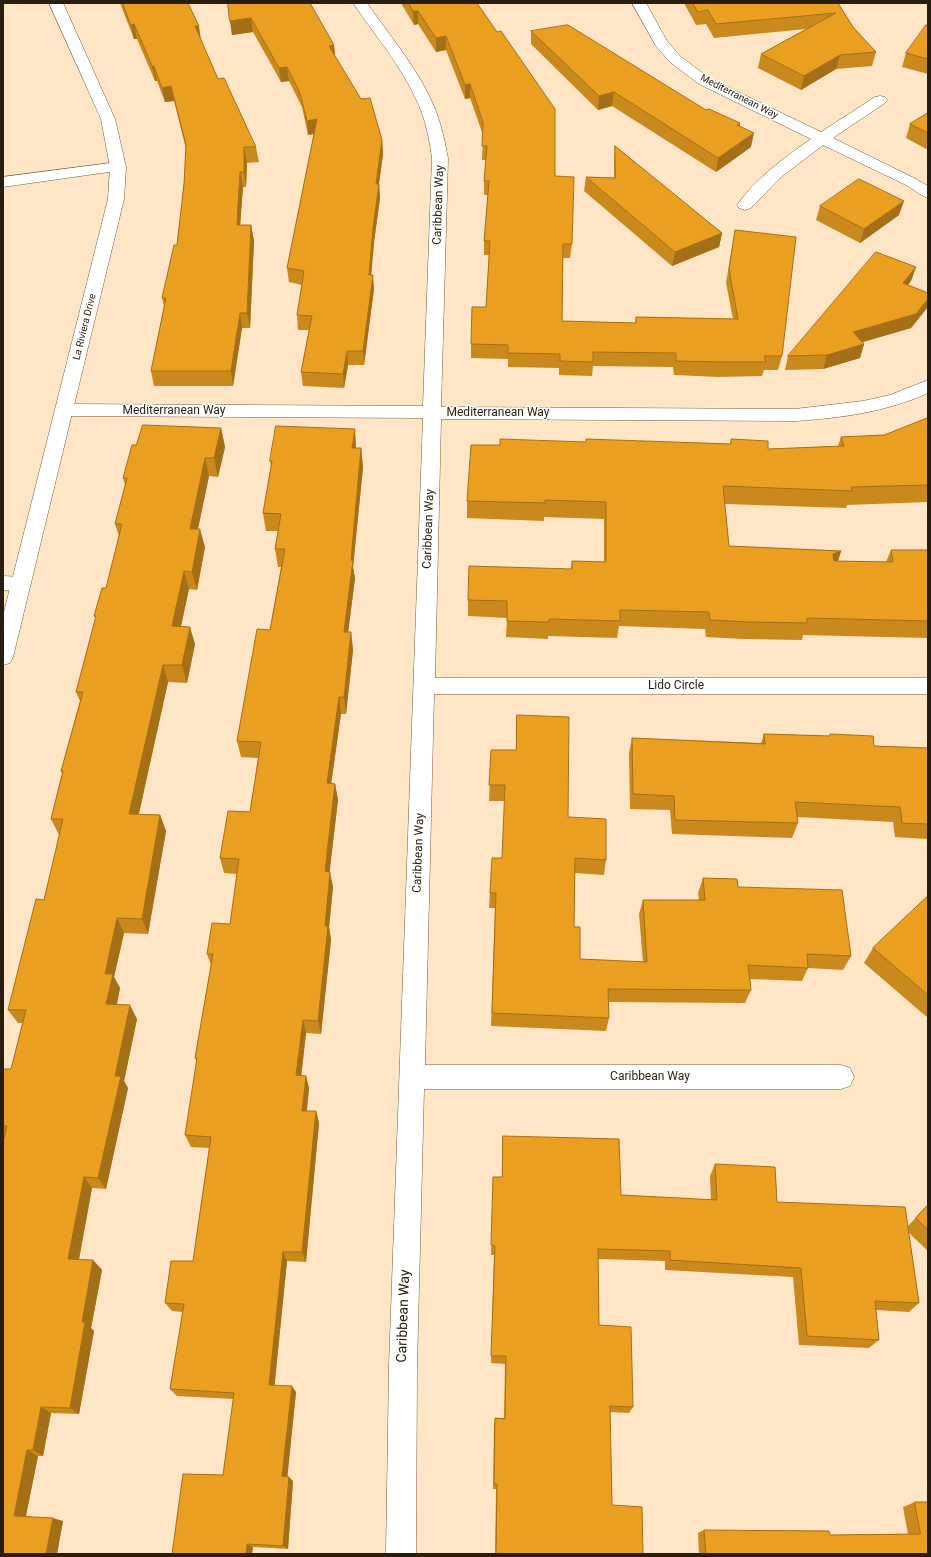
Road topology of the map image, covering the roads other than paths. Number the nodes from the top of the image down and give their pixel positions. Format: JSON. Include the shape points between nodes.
{"nodes":[{"id":1,"x":56,"y":3,"type":"edge"},
{"id":2,"x":360,"y":3,"type":"edge"},
{"id":3,"x":639,"y":3,"type":"edge"},
{"id":4,"x":880,"y":100,"type":"dead end"},
{"id":5,"x":823,"y":139,"type":"junction"},
{"id":6,"x":118,"y":168,"type":"junction"},
{"id":7,"x":3,"y":182,"type":"edge"},
{"id":8,"x":928,"y":193,"type":"edge"},
{"id":9,"x":745,"y":205,"type":"dead end"},
{"id":10,"x":928,"y":386,"type":"edge"},
{"id":11,"x":65,"y":410,"type":"junction"},
{"id":12,"x":432,"y":412,"type":"junction"},
{"id":13,"x":12,"y":584,"type":"edge"},
{"id":14,"x":3,"y":657,"type":"edge"},
{"id":15,"x":424,"y":686,"type":"junction"},
{"id":16,"x":928,"y":686,"type":"edge"},
{"id":17,"x":412,"y":1077,"type":"junction"},
{"id":18,"x":841,"y":1077,"type":"dead end"},
{"id":19,"x":401,"y":1554,"type":"edge"}],
"edges":[{"from":1,"to":6,"type":"street","name":"La Riviera Drive","via":[[108,119]]},
{"from":2,"to":12,"type":"street","name":"Caribbean Way","via":[[412,80],[427,106],[436,131],[440,158]]},
{"from":3,"to":5,"type":"street","name":"Mediterranean Way","via":[[661,43],[675,59],[704,81]]},
{"from":4,"to":5,"type":"street"},
{"from":5,"to":8,"type":"street","name":"Mediterranean Way","via":[[911,182]]},
{"from":5,"to":9,"type":"street","via":[[780,169],[760,186]]},
{"from":6,"to":7,"type":"street"},
{"from":6,"to":11,"type":"street","name":"La Riviera Drive","via":[[116,199]]},
{"from":10,"to":12,"type":"street","name":"Mediterranean Way","via":[[876,405],[837,412],[787,415]]},
{"from":11,"to":12,"type":"street","name":"Mediterranean Way"},
{"from":11,"to":13,"type":"street","name":"La Riviera Drive"},
{"from":12,"to":15,"type":"street","name":"Caribbean Way"},
{"from":13,"to":14,"type":"street","name":"La Riviera Drive"},
{"from":15,"to":16,"type":"street","name":"Lido Circle"},
{"from":15,"to":17,"type":"street","name":"Caribbean Way"},
{"from":17,"to":18,"type":"street","name":"Caribbean Way"},
{"from":17,"to":19,"type":"street","name":"Caribbean Way","via":[[403,1366]]}]}
